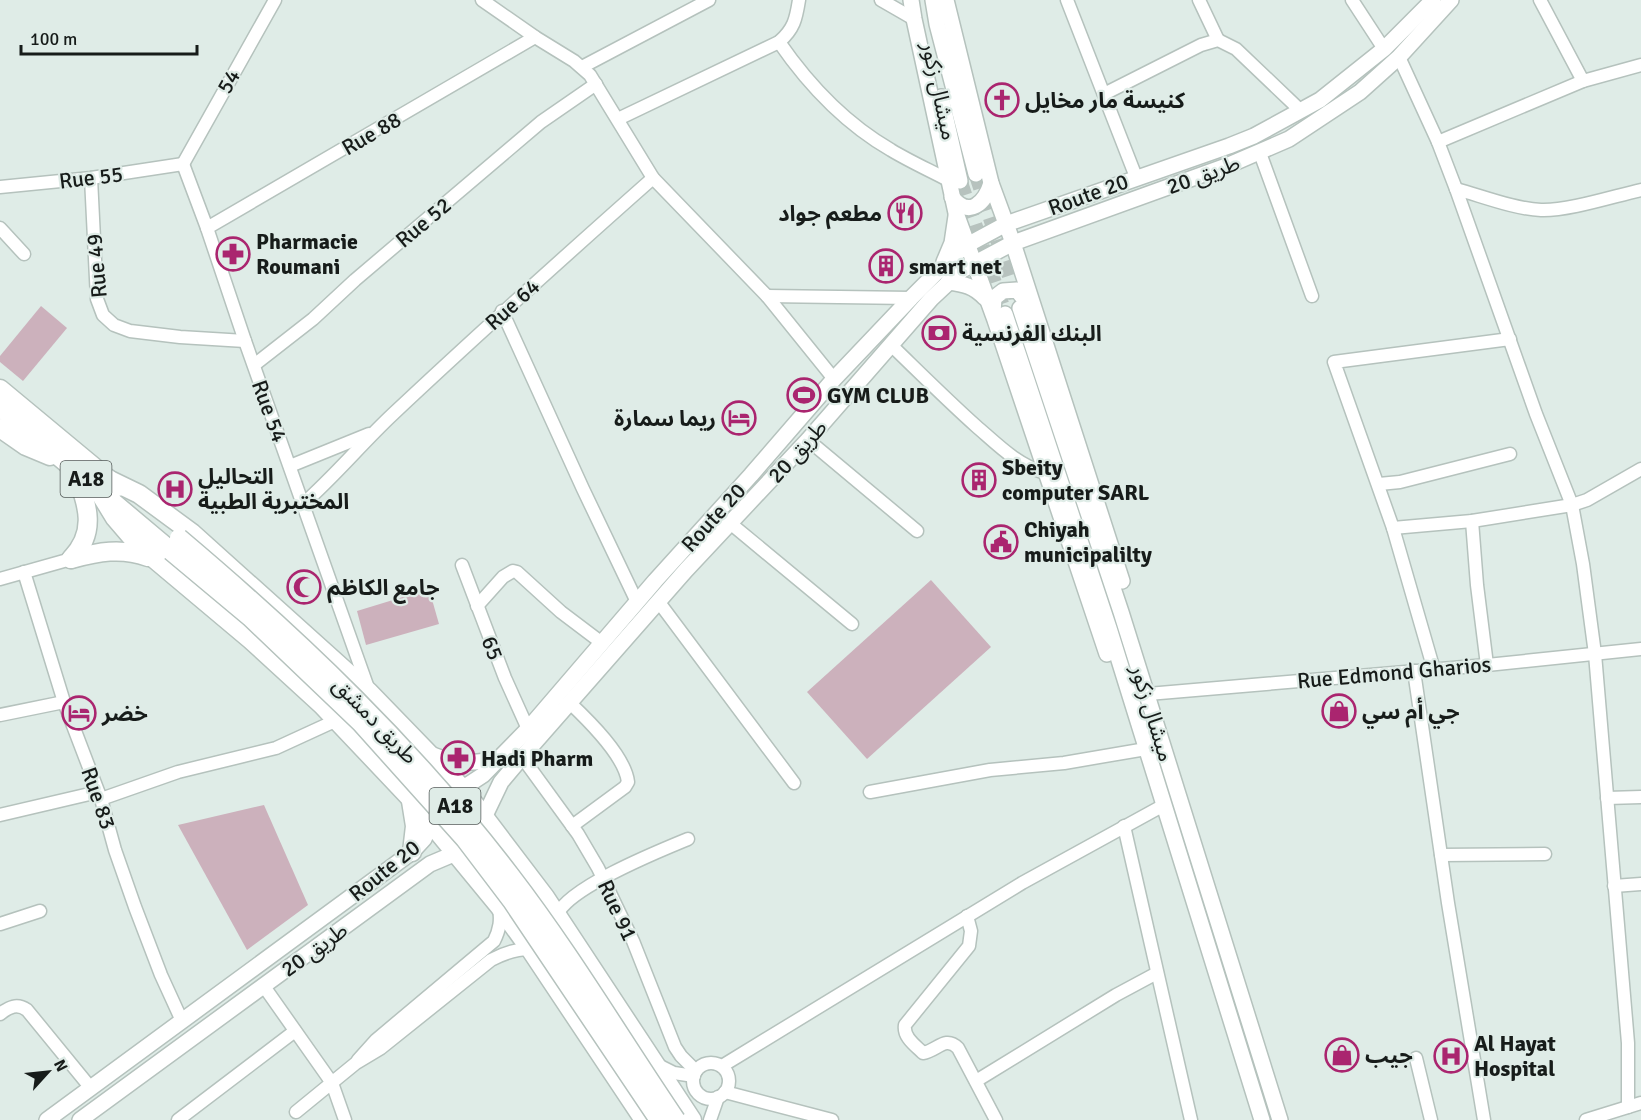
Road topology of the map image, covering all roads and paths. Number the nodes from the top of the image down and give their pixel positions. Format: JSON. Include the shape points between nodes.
{"nodes":[{"id":1,"x":275,"y":0,"type":"edge"},
{"id":2,"x":482,"y":0,"type":"edge"},
{"id":3,"x":799,"y":0,"type":"edge"},
{"id":4,"x":881,"y":0,"type":"edge"},
{"id":5,"x":911,"y":0,"type":"edge"},
{"id":6,"x":921,"y":0,"type":"edge"},
{"id":7,"x":933,"y":0,"type":"edge"},
{"id":8,"x":946,"y":0,"type":"edge"},
{"id":9,"x":1068,"y":0,"type":"edge"},
{"id":10,"x":1199,"y":0,"type":"edge"},
{"id":11,"x":1352,"y":0,"type":"edge"},
{"id":12,"x":1432,"y":0,"type":"edge"},
{"id":13,"x":1450,"y":0,"type":"edge"},
{"id":14,"x":704,"y":1,"type":"edge"},
{"id":15,"x":1544,"y":1,"type":"edge"},
{"id":16,"x":914,"y":19,"type":"junction"},
{"id":17,"x":535,"y":37,"type":"junction"},
{"id":18,"x":1218,"y":40,"type":"junction"},
{"id":19,"x":779,"y":42,"type":"junction"},
{"id":20,"x":1384,"y":49,"type":"junction"},
{"id":21,"x":1399,"y":57,"type":"junction"},
{"id":22,"x":1641,"y":65,"type":"edge"},
{"id":23,"x":582,"y":67,"type":"junction"},
{"id":24,"x":1583,"y":81,"type":"junction"},
{"id":25,"x":596,"y":84,"type":"junction"},
{"id":26,"x":1104,"y":94,"type":"junction"},
{"id":27,"x":1300,"y":110,"type":"junction"},
{"id":28,"x":618,"y":119,"type":"junction"},
{"id":29,"x":1438,"y":142,"type":"junction"},
{"id":30,"x":1260,"y":153,"type":"junction"},
{"id":31,"x":183,"y":164,"type":"junction"},
{"id":32,"x":976,"y":174,"type":"tunnel mouth"},
{"id":33,"x":1136,"y":177,"type":"junction"},
{"id":34,"x":91,"y":178,"type":"junction"},
{"id":35,"x":653,"y":178,"type":"junction"},
{"id":36,"x":954,"y":180,"type":"junction"},
{"id":37,"x":991,"y":183,"type":"junction"},
{"id":38,"x":0,"y":187,"type":"edge"},
{"id":39,"x":1456,"y":189,"type":"junction"},
{"id":40,"x":1641,"y":190,"type":"edge"},
{"id":41,"x":952,"y":198,"type":"junction"},
{"id":42,"x":997,"y":199,"type":"junction"},
{"id":43,"x":956,"y":213,"type":"junction"},
{"id":44,"x":1018,"y":219,"type":"junction"},
{"id":45,"x":0,"y":228,"type":"edge"},
{"id":46,"x":207,"y":228,"type":"junction"},
{"id":47,"x":1025,"y":239,"type":"junction"},
{"id":48,"x":969,"y":244,"type":"junction"},
{"id":49,"x":24,"y":254,"type":"dead end"},
{"id":50,"x":954,"y":255,"type":"junction"},
{"id":51,"x":942,"y":267,"type":"junction"},
{"id":52,"x":968,"y":267,"type":"junction"},
{"id":53,"x":1022,"y":273,"type":"junction"},
{"id":54,"x":948,"y":282,"type":"junction"},
{"id":55,"x":767,"y":296,"type":"junction"},
{"id":56,"x":1312,"y":296,"type":"dead end"},
{"id":57,"x":911,"y":298,"type":"junction"},
{"id":58,"x":987,"y":300,"type":"junction"},
{"id":59,"x":1027,"y":310,"type":"junction"},
{"id":60,"x":502,"y":311,"type":"junction"},
{"id":61,"x":1000,"y":317,"type":"junction"},
{"id":62,"x":1510,"y":339,"type":"junction"},
{"id":63,"x":245,"y":341,"type":"junction"},
{"id":64,"x":891,"y":345,"type":"junction"},
{"id":65,"x":254,"y":365,"type":"junction"},
{"id":66,"x":0,"y":375,"type":"edge"},
{"id":67,"x":834,"y":379,"type":"junction"},
{"id":68,"x":4,"y":398,"type":"edge"},
{"id":69,"x":0,"y":428,"type":"edge"},
{"id":70,"x":373,"y":433,"type":"junction"},
{"id":71,"x":808,"y":440,"type":"junction"},
{"id":72,"x":1510,"y":454,"type":"dead end"},
{"id":73,"x":71,"y":460,"type":"junction"},
{"id":74,"x":290,"y":466,"type":"junction"},
{"id":75,"x":1641,"y":469,"type":"edge"},
{"id":76,"x":1045,"y":473,"type":"junction"},
{"id":77,"x":102,"y":483,"type":"junction"},
{"id":78,"x":1379,"y":484,"type":"junction"},
{"id":79,"x":303,"y":504,"type":"junction"},
{"id":80,"x":1572,"y":505,"type":"junction"},
{"id":81,"x":1472,"y":521,"type":"junction"},
{"id":82,"x":730,"y":522,"type":"junction"},
{"id":83,"x":1393,"y":528,"type":"junction"},
{"id":84,"x":918,"y":531,"type":"dead end"},
{"id":85,"x":175,"y":545,"type":"junction"},
{"id":86,"x":153,"y":558,"type":"junction"},
{"id":87,"x":71,"y":559,"type":"junction"},
{"id":88,"x":462,"y":565,"type":"dead end"},
{"id":89,"x":24,"y":572,"type":"junction"},
{"id":90,"x":0,"y":579,"type":"edge"},
{"id":91,"x":658,"y":601,"type":"junction"},
{"id":92,"x":636,"y":602,"type":"junction"},
{"id":93,"x":477,"y":606,"type":"junction"},
{"id":94,"x":852,"y":624,"type":"dead end"},
{"id":95,"x":602,"y":643,"type":"junction"},
{"id":96,"x":1641,"y":649,"type":"edge"},
{"id":97,"x":1595,"y":654,"type":"junction"},
{"id":98,"x":1487,"y":665,"type":"junction"},
{"id":99,"x":1434,"y":670,"type":"junction"},
{"id":100,"x":1414,"y":671,"type":"junction"},
{"id":101,"x":1147,"y":691,"type":"junction"},
{"id":102,"x":369,"y":692,"type":"junction"},
{"id":103,"x":64,"y":702,"type":"junction"},
{"id":104,"x":570,"y":704,"type":"junction"},
{"id":105,"x":1134,"y":708,"type":"junction"},
{"id":106,"x":0,"y":715,"type":"edge"},
{"id":107,"x":337,"y":720,"type":"junction"},
{"id":108,"x":528,"y":729,"type":"junction"},
{"id":109,"x":1146,"y":749,"type":"junction"},
{"id":110,"x":430,"y":754,"type":"junction"},
{"id":111,"x":501,"y":757,"type":"junction"},
{"id":112,"x":522,"y":757,"type":"junction"},
{"id":113,"x":483,"y":775,"type":"junction"},
{"id":114,"x":794,"y":783,"type":"dead end"},
{"id":115,"x":463,"y":789,"type":"junction"},
{"id":116,"x":497,"y":789,"type":"junction"},
{"id":117,"x":870,"y":792,"type":"dead end"},
{"id":118,"x":100,"y":796,"type":"junction"},
{"id":119,"x":1641,"y":797,"type":"edge"},
{"id":120,"x":1607,"y":798,"type":"junction"},
{"id":121,"x":411,"y":799,"type":"junction"},
{"id":122,"x":1164,"y":805,"type":"junction"},
{"id":123,"x":0,"y":815,"type":"edge"},
{"id":124,"x":485,"y":817,"type":"junction"},
{"id":125,"x":431,"y":823,"type":"junction"},
{"id":126,"x":572,"y":826,"type":"junction"},
{"id":127,"x":1124,"y":826,"type":"junction"},
{"id":128,"x":688,"y":839,"type":"dead end"},
{"id":129,"x":412,"y":852,"type":"junction"},
{"id":130,"x":456,"y":853,"type":"junction"},
{"id":131,"x":1545,"y":854,"type":"dead end"},
{"id":132,"x":1440,"y":855,"type":"junction"},
{"id":133,"x":603,"y":879,"type":"junction"},
{"id":134,"x":1641,"y":884,"type":"edge"},
{"id":135,"x":1614,"y":886,"type":"junction"},
{"id":136,"x":545,"y":897,"type":"junction"},
{"id":137,"x":499,"y":906,"type":"junction"},
{"id":138,"x":40,"y":911,"type":"dead end"},
{"id":139,"x":557,"y":915,"type":"junction"},
{"id":140,"x":967,"y":916,"type":"junction"},
{"id":141,"x":0,"y":924,"type":"edge"},
{"id":142,"x":530,"y":949,"type":"junction"},
{"id":143,"x":478,"y":963,"type":"junction"},
{"id":144,"x":1158,"y":973,"type":"junction"},
{"id":145,"x":264,"y":985,"type":"junction"},
{"id":146,"x":424,"y":1000,"type":"junction"},
{"id":147,"x":0,"y":1014,"type":"edge"},
{"id":148,"x":182,"y":1021,"type":"junction"},
{"id":149,"x":296,"y":1031,"type":"junction"},
{"id":150,"x":395,"y":1035,"type":"junction"},
{"id":151,"x":1416,"y":1058,"type":"dead end"},
{"id":152,"x":655,"y":1063,"type":"junction"},
{"id":153,"x":356,"y":1064,"type":"junction"},
{"id":154,"x":722,"y":1066,"type":"junction"},
{"id":155,"x":695,"y":1073,"type":"junction"},
{"id":156,"x":976,"y":1081,"type":"junction"},
{"id":157,"x":332,"y":1083,"type":"junction"},
{"id":158,"x":90,"y":1087,"type":"junction"},
{"id":159,"x":722,"y":1095,"type":"junction"},
{"id":160,"x":1641,"y":1103,"type":"edge"},
{"id":161,"x":1628,"y":1107,"type":"junction"},
{"id":162,"x":296,"y":1112,"type":"dead end"},
{"id":163,"x":85,"y":1119,"type":"edge"},
{"id":164,"x":47,"y":1120,"type":"edge"},
{"id":165,"x":178,"y":1120,"type":"edge"},
{"id":166,"x":345,"y":1120,"type":"edge"},
{"id":167,"x":647,"y":1120,"type":"edge"},
{"id":168,"x":676,"y":1120,"type":"edge"},
{"id":169,"x":692,"y":1120,"type":"edge"},
{"id":170,"x":710,"y":1120,"type":"edge"},
{"id":171,"x":832,"y":1120,"type":"edge"},
{"id":172,"x":996,"y":1120,"type":"edge"},
{"id":173,"x":1191,"y":1120,"type":"edge"},
{"id":174,"x":1262,"y":1120,"type":"edge"},
{"id":175,"x":1280,"y":1120,"type":"edge"},
{"id":176,"x":1431,"y":1120,"type":"edge"},
{"id":177,"x":1484,"y":1120,"type":"edge"},
{"id":178,"x":1586,"y":1120,"type":"edge"}],
"edges":[{"from":1,"to":31,"type":"street","name":"54"},
{"from":2,"to":17,"type":"street"},
{"from":3,"to":19,"type":"street","via":[[795,25]]},
{"from":4,"to":16,"type":"street"},
{"from":5,"to":16,"type":"main road"},
{"from":6,"to":36,"type":"main road","name":"ميشال زكور"},
{"from":7,"to":32,"type":"main road","name":"ميشال زكور"},
{"from":8,"to":37,"type":"main road","name":"ميشال زكور"},
{"from":9,"to":26,"type":"street"},
{"from":10,"to":18,"type":"street"},
{"from":11,"to":20,"type":"street"},
{"from":12,"to":20,"type":"main road","name":"Route 20"},
{"from":13,"to":21,"type":"main road","name":"طريق 20"},
{"from":14,"to":23,"type":"street"},
{"from":15,"to":24,"type":"street"},
{"from":16,"to":36,"type":"main road"},
{"from":17,"to":23,"type":"street"},
{"from":17,"to":46,"type":"street","name":"Rue 88"},
{"from":18,"to":26,"type":"street"},
{"from":18,"to":27,"type":"street","via":[[1236,49]]},
{"from":19,"to":28,"type":"street"},
{"from":19,"to":36,"type":"street","via":[[807,80],[849,119],[889,149]]},
{"from":20,"to":27,"type":"main road","name":"Route 20","via":[[1320,100]]},
{"from":21,"to":29,"type":"street"},
{"from":21,"to":30,"type":"main road","name":"طريق 20","via":[[1329,114]]},
{"from":22,"to":24,"type":"street"},
{"from":23,"to":25,"type":"street"},
{"from":24,"to":29,"type":"street"},
{"from":25,"to":28,"type":"street"},
{"from":25,"to":65,"type":"street","name":"Rue 52","via":[[541,122],[313,319]]},
{"from":26,"to":33,"type":"street"},
{"from":27,"to":33,"type":"main road","name":"Route 20","via":[[1229,146]]},
{"from":28,"to":35,"type":"street"},
{"from":29,"to":39,"type":"street"},
{"from":30,"to":47,"type":"main road","name":"طريق 20"},
{"from":30,"to":56,"type":"street"},
{"from":31,"to":34,"type":"street","name":"Rue 55"},
{"from":31,"to":46,"type":"street","name":"Rue 54"},
{"from":33,"to":44,"type":"main road","name":"Route 20"},
{"from":34,"to":38,"type":"street","name":"Rue 55"},
{"from":34,"to":63,"type":"street","name":"Rue 49","via":[[97,299],[103,315],[114,325],[130,330]]},
{"from":35,"to":55,"type":"street"},
{"from":35,"to":60,"type":"street","name":"Rue 64"},
{"from":36,"to":41,"type":"main road"},
{"from":37,"to":41,"type":"main road","via":[[985,200],[978,205],[965,207]]},
{"from":37,"to":42,"type":"main road","name":"ميشال زكور"},
{"from":39,"to":40,"type":"street","via":[[1542,210]]},
{"from":39,"to":62,"type":"street"},
{"from":41,"to":43,"type":"main road"},
{"from":42,"to":44,"type":"main road","name":"ميشال زكور"},
{"from":42,"to":44,"type":"main road","via":[[1012,208]]},
{"from":43,"to":48,"type":"main road"},
{"from":43,"to":51,"type":"main road","via":[[952,243]]},
{"from":44,"to":47,"type":"main road","name":"ميشال زكور"},
{"from":44,"to":48,"type":"main road","name":"Route 20"},
{"from":45,"to":49,"type":"street"},
{"from":46,"to":63,"type":"street","name":"Rue 54"},
{"from":47,"to":52,"type":"main road","name":"طريق 20"},
{"from":47,"to":53,"type":"main road","name":"ميشال زكور"},
{"from":47,"to":53,"type":"main road","via":[[1028,251]]},
{"from":48,"to":50,"type":"main road","name":"Route 20"},
{"from":48,"to":52,"type":"main road"},
{"from":50,"to":51,"type":"main road","name":"Route 20"},
{"from":50,"to":52,"type":"main road"},
{"from":51,"to":57,"type":"main road","name":"Route 20"},
{"from":52,"to":54,"type":"main road","name":"طريق 20"},
{"from":52,"to":58,"type":"main road"},
{"from":53,"to":59,"type":"main road","name":"ميشال زكور"},
{"from":54,"to":58,"type":"main road","via":[[967,284]]},
{"from":54,"to":64,"type":"main road","name":"طريق 20"},
{"from":55,"to":57,"type":"street"},
{"from":55,"to":67,"type":"street"},
{"from":57,"to":67,"type":"main road","name":"Route 20"},
{"from":58,"to":61,"type":"main road"},
{"from":59,"to":61,"type":"main road","via":[[1017,290],[1007,289],[994,298],[992,310]]},
{"from":59,"to":101,"type":"main road","name":"ميشال زكور"},
{"from":60,"to":70,"type":"street","name":"Rue 64"},
{"from":60,"to":92,"type":"street"},
{"from":61,"to":76,"type":"main road"},
{"from":61,"to":105,"type":"main road","name":"ميشال زكور","via":[[1110,628]]},
{"from":62,"to":78,"type":"street","via":[[1334,362]]},
{"from":62,"to":80,"type":"street"},
{"from":63,"to":65,"type":"street","name":"Rue 54"},
{"from":64,"to":71,"type":"main road","name":"طريق 20"},
{"from":64,"to":76,"type":"street","via":[[996,443],[1019,462]]},
{"from":65,"to":74,"type":"street","name":"Rue 54"},
{"from":66,"to":73,"type":"highway","via":[[54,423]]},
{"from":67,"to":92,"type":"main road","name":"Route 20"},
{"from":68,"to":73,"type":"highway","name":"طريق دمشق","number":"A18"},
{"from":69,"to":73,"type":"highway","via":[[26,446]]},
{"from":70,"to":74,"type":"street","name":"Rue 64"},
{"from":70,"to":79,"type":"street","name":"Rue 64"},
{"from":71,"to":82,"type":"main road","name":"طريق 20"},
{"from":71,"to":84,"type":"street"},
{"from":72,"to":78,"type":"street"},
{"from":73,"to":77,"type":"highway","name":"طريق دمشق","number":"A18"},
{"from":73,"to":87,"type":"highway","via":[[85,501],[88,529],[83,544]]},
{"from":74,"to":79,"type":"street","name":"Rue 54"},
{"from":75,"to":80,"type":"street"},
{"from":76,"to":105,"type":"main road","via":[[1108,655]]},
{"from":77,"to":85,"type":"highway","name":"طريق دمشق","number":"A18"},
{"from":77,"to":86,"type":"highway","via":[[126,533]]},
{"from":77,"to":102,"type":"highway","via":[[147,499],[192,533]]},
{"from":78,"to":83,"type":"street"},
{"from":79,"to":102,"type":"street","name":"Rue 54"},
{"from":80,"to":81,"type":"street"},
{"from":80,"to":97,"type":"street"},
{"from":81,"to":83,"type":"street"},
{"from":81,"to":98,"type":"street"},
{"from":82,"to":91,"type":"main road","name":"طريق 20"},
{"from":82,"to":94,"type":"street"},
{"from":83,"to":99,"type":"street"},
{"from":85,"to":167,"type":"highway","name":"طريق دمشق","number":"A18","bridge":true,"via":[[361,723],[465,839],[512,901]]},
{"from":85,"to":168,"type":"highway","name":"طريق دمشق","number":"A18","bridge":true,"via":[[260,607],[339,682],[441,790],[544,921]]},
{"from":86,"to":87,"type":"highway","via":[[134,552],[106,551]]},
{"from":86,"to":107,"type":"highway","via":[[251,640]]},
{"from":87,"to":89,"type":"street"},
{"from":88,"to":93,"type":"street","name":"65"},
{"from":89,"to":90,"type":"street"},
{"from":89,"to":103,"type":"street","name":"Rue 83"},
{"from":91,"to":104,"type":"main road","name":"طريق 20"},
{"from":91,"to":114,"type":"street"},
{"from":92,"to":95,"type":"main road","name":"Route 20"},
{"from":93,"to":95,"type":"street","via":[[503,577],[517,572]]},
{"from":93,"to":108,"type":"street","name":"65"},
{"from":95,"to":108,"type":"main road","name":"Route 20"},
{"from":96,"to":97,"type":"street","name":"Rue Edmond Gharios"},
{"from":97,"to":98,"type":"street","name":"Rue Edmond Gharios"},
{"from":97,"to":120,"type":"street"},
{"from":98,"to":99,"type":"street","name":"Rue Edmond Gharios"},
{"from":99,"to":100,"type":"street","name":"Rue Edmond Gharios"},
{"from":100,"to":101,"type":"street","name":"Rue Edmond Gharios"},
{"from":100,"to":132,"type":"street"},
{"from":101,"to":175,"type":"main road","name":"ميشال زكور"},
{"from":102,"to":110,"type":"highway"},
{"from":103,"to":106,"type":"street"},
{"from":103,"to":118,"type":"street","name":"Rue 83"},
{"from":104,"to":112,"type":"main road","name":"طريق 20"},
{"from":104,"to":126,"type":"street","via":[[610,748],[628,782]]},
{"from":105,"to":109,"type":"main road","name":"ميشال زكور"},
{"from":107,"to":118,"type":"street","via":[[276,748]]},
{"from":107,"to":121,"type":"highway"},
{"from":108,"to":111,"type":"main road","name":"Route 20"},
{"from":109,"to":117,"type":"street","via":[[990,770]]},
{"from":109,"to":122,"type":"main road","name":"ميشال زكور"},
{"from":110,"to":111,"type":"main road","via":[[465,762]]},
{"from":110,"to":115,"type":"highway"},
{"from":111,"to":113,"type":"main road","name":"Route 20"},
{"from":112,"to":116,"type":"main road","name":"طريق 20"},
{"from":112,"to":126,"type":"street","name":"Rue 91"},
{"from":113,"to":115,"type":"main road","name":"Route 20"},
{"from":113,"to":116,"type":"main road","via":[[486,783]]},
{"from":115,"to":124,"type":"highway"},
{"from":115,"to":125,"type":"main road","name":"Route 20","via":[[443,802]]},
{"from":116,"to":124,"type":"main road","name":"طريق 20"},
{"from":118,"to":123,"type":"street"},
{"from":118,"to":148,"type":"street","name":"Rue 83","via":[[135,907]]},
{"from":119,"to":120,"type":"street"},
{"from":120,"to":135,"type":"street"},
{"from":121,"to":125,"type":"highway"},
{"from":121,"to":129,"type":"highway","via":[[415,826]]},
{"from":122,"to":127,"type":"street"},
{"from":122,"to":174,"type":"main road","name":"ميشال زكور"},
{"from":124,"to":130,"type":"main road","name":"طريق 20"},
{"from":124,"to":136,"type":"highway"},
{"from":125,"to":129,"type":"main road","name":"Route 20"},
{"from":125,"to":130,"type":"highway"},
{"from":126,"to":133,"type":"street","name":"Rue 91"},
{"from":127,"to":140,"type":"street"},
{"from":127,"to":144,"type":"street"},
{"from":128,"to":133,"type":"street"},
{"from":129,"to":148,"type":"main road","name":"Route 20"},
{"from":130,"to":137,"type":"highway"},
{"from":130,"to":145,"type":"main road","name":"طريق 20","via":[[430,864]]},
{"from":131,"to":132,"type":"street"},
{"from":132,"to":177,"type":"street"},
{"from":133,"to":136,"type":"street","via":[[564,896]]},
{"from":133,"to":139,"type":"street","via":[[568,900]]},
{"from":133,"to":155,"type":"street","name":"Rue 91","via":[[633,941],[675,1047]]},
{"from":134,"to":135,"type":"street"},
{"from":135,"to":161,"type":"street","via":[[1628,1042]]},
{"from":136,"to":139,"type":"highway"},
{"from":137,"to":142,"type":"highway"},
{"from":137,"to":143,"type":"street","via":[[499,930]]},
{"from":138,"to":141,"type":"street"},
{"from":139,"to":152,"type":"highway"},
{"from":140,"to":154,"type":"street"},
{"from":140,"to":156,"type":"street","via":[[969,946],[904,1028],[923,1053],[943,1043],[954,1044]]},
{"from":142,"to":143,"type":"street","via":[[517,949]]},
{"from":142,"to":167,"type":"highway"},
{"from":143,"to":146,"type":"street"},
{"from":143,"to":150,"type":"street"},
{"from":144,"to":156,"type":"street"},
{"from":144,"to":173,"type":"street"},
{"from":145,"to":149,"type":"street"},
{"from":145,"to":163,"type":"main road","name":"طريق 20"},
{"from":146,"to":150,"type":"street"},
{"from":146,"to":153,"type":"street","via":[[368,1047]]},
{"from":147,"to":158,"type":"street","via":[[14,1006],[27,1010]]},
{"from":148,"to":158,"type":"main road","name":"Route 20"},
{"from":149,"to":157,"type":"street"},
{"from":149,"to":165,"type":"street"},
{"from":150,"to":153,"type":"street"},
{"from":151,"to":176,"type":"street"},
{"from":152,"to":155,"type":"street","via":[[674,1073]]},
{"from":152,"to":169,"type":"highway"},
{"from":153,"to":157,"type":"street"},
{"from":154,"to":155,"type":"street","via":[[708,1063]]},
{"from":154,"to":159,"type":"street","via":[[730,1082]]},
{"from":155,"to":159,"type":"street","via":[[694,1086],[699,1094],[709,1099]]},
{"from":156,"to":172,"type":"street"},
{"from":157,"to":162,"type":"street"},
{"from":157,"to":166,"type":"street"},
{"from":158,"to":164,"type":"main road","name":"Route 20"},
{"from":159,"to":170,"type":"street"},
{"from":159,"to":171,"type":"street"},
{"from":160,"to":161,"type":"street"},
{"from":161,"to":178,"type":"street"}]}
